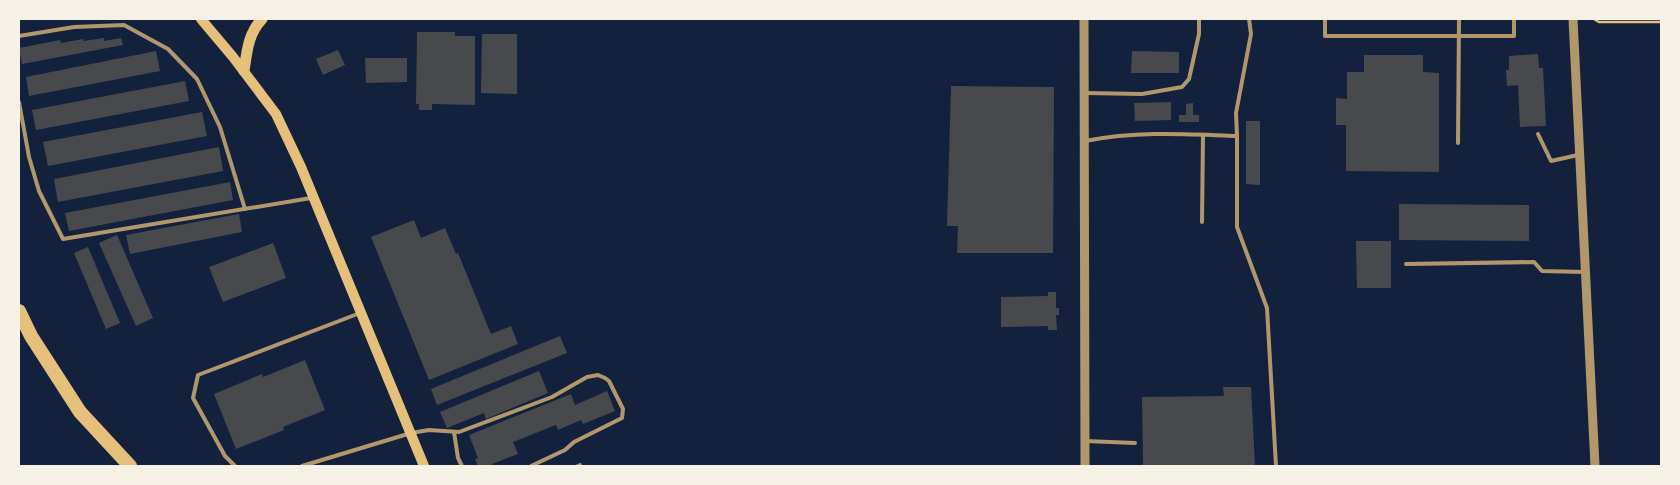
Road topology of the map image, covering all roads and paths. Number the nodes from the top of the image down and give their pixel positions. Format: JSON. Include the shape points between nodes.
{"nodes":[{"id":1,"x":201,"y":19,"type":"edge"},
{"id":2,"x":262,"y":19,"type":"edge"},
{"id":3,"x":1084,"y":19,"type":"edge"},
{"id":4,"x":1199,"y":19,"type":"edge"},
{"id":5,"x":1249,"y":19,"type":"edge"},
{"id":6,"x":1325,"y":19,"type":"edge"},
{"id":7,"x":1459,"y":19,"type":"edge"},
{"id":8,"x":1514,"y":19,"type":"edge"},
{"id":9,"x":1573,"y":19,"type":"edge"},
{"id":10,"x":1594,"y":19,"type":"edge"},
{"id":11,"x":1661,"y":22,"type":"edge"},
{"id":12,"x":19,"y":36,"type":"edge"},
{"id":13,"x":1459,"y":36,"type":"junction"},
{"id":14,"x":244,"y":71,"type":"junction"},
{"id":15,"x":1083,"y":93,"type":"junction"},
{"id":16,"x":19,"y":102,"type":"edge"},
{"id":17,"x":1538,"y":134,"type":"dead end"},
{"id":18,"x":1203,"y":135,"type":"junction"},
{"id":19,"x":1237,"y":136,"type":"junction"},
{"id":20,"x":1083,"y":141,"type":"junction"},
{"id":21,"x":1458,"y":143,"type":"dead end"},
{"id":22,"x":1579,"y":155,"type":"junction"},
{"id":23,"x":313,"y":197,"type":"junction"},
{"id":24,"x":245,"y":209,"type":"junction"},
{"id":25,"x":1202,"y":222,"type":"dead end"},
{"id":26,"x":1406,"y":264,"type":"dead end"},
{"id":27,"x":1585,"y":272,"type":"junction"},
{"id":28,"x":19,"y":312,"type":"edge"},
{"id":29,"x":361,"y":313,"type":"junction"},
{"id":30,"x":454,"y":432,"type":"junction"},
{"id":31,"x":411,"y":433,"type":"junction"},
{"id":32,"x":1085,"y":441,"type":"junction"},
{"id":33,"x":1135,"y":443,"type":"dead end"},
{"id":34,"x":129,"y":464,"type":"edge"},
{"id":35,"x":235,"y":466,"type":"edge"},
{"id":36,"x":302,"y":466,"type":"edge"},
{"id":37,"x":424,"y":466,"type":"edge"},
{"id":38,"x":462,"y":466,"type":"edge"},
{"id":39,"x":531,"y":466,"type":"edge"},
{"id":40,"x":1085,"y":466,"type":"edge"},
{"id":41,"x":1276,"y":466,"type":"edge"},
{"id":42,"x":1595,"y":466,"type":"edge"}],
"edges":[{"from":1,"to":14,"type":"main road"},
{"from":2,"to":14,"type":"main road","via":[[248,43]]},
{"from":3,"to":15,"type":"street"},
{"from":4,"to":15,"type":"lane","via":[[1189,79],[1182,88],[1142,94]]},
{"from":5,"to":19,"type":"lane","via":[[1251,34],[1236,113]]},
{"from":6,"to":13,"type":"lane","via":[[1325,36]]},
{"from":7,"to":13,"type":"lane"},
{"from":8,"to":13,"type":"lane","via":[[1514,36]]},
{"from":9,"to":22,"type":"street"},
{"from":10,"to":11,"type":"path","via":[[1599,22]]},
{"from":12,"to":24,"type":"lane","via":[[74,27],[124,24],[168,49],[197,79],[220,127]]},
{"from":13,"to":21,"type":"lane"},
{"from":14,"to":23,"type":"main road","via":[[276,114]]},
{"from":15,"to":20,"type":"street"},
{"from":16,"to":24,"type":"lane","via":[[39,191],[63,239]]},
{"from":17,"to":22,"type":"lane","via":[[1551,161]]},
{"from":18,"to":19,"type":"lane"},
{"from":18,"to":20,"type":"lane","via":[[1131,134]]},
{"from":18,"to":25,"type":"lane"},
{"from":19,"to":41,"type":"lane","via":[[1237,227],[1266,308]]},
{"from":20,"to":32,"type":"street"},
{"from":22,"to":27,"type":"street"},
{"from":23,"to":24,"type":"lane"},
{"from":23,"to":29,"type":"main road"},
{"from":26,"to":27,"type":"lane","via":[[1534,262],[1542,271]]},
{"from":27,"to":42,"type":"street"},
{"from":28,"to":34,"type":"highway","via":[[80,412]]},
{"from":29,"to":31,"type":"main road"},
{"from":29,"to":35,"type":"lane","via":[[198,375],[193,398],[225,456]]},
{"from":30,"to":31,"type":"lane","via":[[429,430]]},
{"from":30,"to":38,"type":"lane"},
{"from":30,"to":39,"type":"lane","via":[[552,396],[587,377],[598,376],[609,381],[623,409],[622,418]]},
{"from":31,"to":36,"type":"lane"},
{"from":31,"to":37,"type":"main road"},
{"from":32,"to":33,"type":"lane"},
{"from":32,"to":40,"type":"street"}]}
